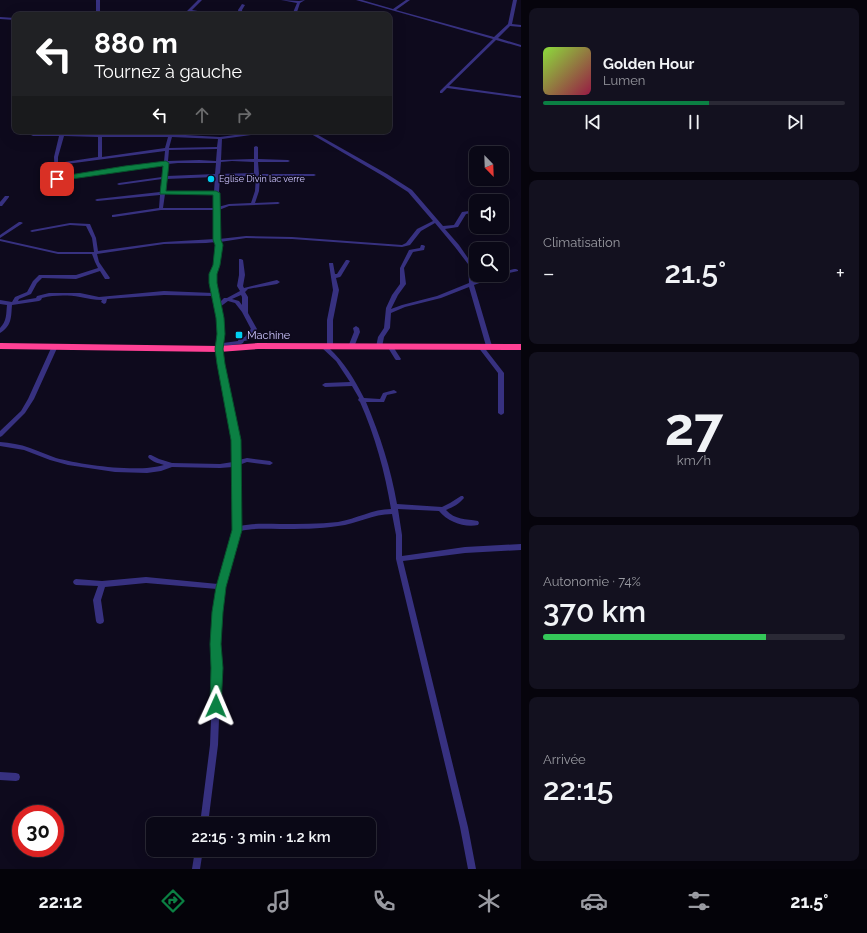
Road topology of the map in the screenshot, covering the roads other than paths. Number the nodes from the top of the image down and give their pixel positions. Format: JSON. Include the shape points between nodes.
{"nodes":[{"id":1,"x":93,"y":0,"type":"edge"},
{"id":2,"x":98,"y":0,"type":"edge"},
{"id":3,"x":200,"y":0,"type":"edge"},
{"id":4,"x":283,"y":0,"type":"edge"},
{"id":5,"x":358,"y":0,"type":"edge"},
{"id":6,"x":408,"y":0,"type":"edge"},
{"id":7,"x":515,"y":0,"type":"edge"},
{"id":8,"x":518,"y":0,"type":"edge"},
{"id":9,"x":521,"y":0,"type":"edge"},
{"id":10,"x":301,"y":1,"type":"edge"},
{"id":11,"x":243,"y":5,"type":"dead end"},
{"id":12,"x":394,"y":10,"type":"junction"},
{"id":13,"x":98,"y":12,"type":"edge"},
{"id":14,"x":188,"y":12,"type":"edge"},
{"id":15,"x":240,"y":12,"type":"edge"},
{"id":16,"x":296,"y":12,"type":"edge"},
{"id":17,"x":0,"y":18,"type":"edge"},
{"id":18,"x":12,"y":20,"type":"edge"},
{"id":19,"x":509,"y":24,"type":"junction"},
{"id":20,"x":521,"y":26,"type":"edge"},
{"id":21,"x":494,"y":39,"type":"junction"},
{"id":22,"x":521,"y":46,"type":"edge"},
{"id":23,"x":446,"y":88,"type":"junction"},
{"id":24,"x":441,"y":92,"type":"dead end"},
{"id":25,"x":521,"y":97,"type":"edge"},
{"id":26,"x":62,"y":134,"type":"edge"},
{"id":27,"x":137,"y":134,"type":"edge"},
{"id":28,"x":155,"y":134,"type":"edge"},
{"id":29,"x":188,"y":134,"type":"edge"},
{"id":30,"x":210,"y":134,"type":"edge"},
{"id":31,"x":252,"y":134,"type":"edge"},
{"id":32,"x":313,"y":134,"type":"edge"},
{"id":33,"x":33,"y":135,"type":"dead end"},
{"id":34,"x":223,"y":135,"type":"edge"},
{"id":35,"x":100,"y":136,"type":"junction"},
{"id":36,"x":116,"y":136,"type":"joint"},
{"id":37,"x":170,"y":136,"type":"junction"},
{"id":38,"x":61,"y":137,"type":"junction"},
{"id":39,"x":256,"y":146,"type":"dead end"},
{"id":40,"x":219,"y":148,"type":"junction"},
{"id":41,"x":167,"y":149,"type":"junction"},
{"id":42,"x":100,"y":158,"type":"junction"},
{"id":43,"x":256,"y":160,"type":"junction"},
{"id":44,"x":288,"y":161,"type":"dead end"},
{"id":45,"x":219,"y":162,"type":"junction"},
{"id":46,"x":166,"y":163,"type":"junction"},
{"id":47,"x":57,"y":164,"type":"junction"},
{"id":48,"x":257,"y":174,"type":"junction"},
{"id":49,"x":217,"y":175,"type":"junction"},
{"id":50,"x":314,"y":175,"type":"dead end"},
{"id":51,"x":164,"y":177,"type":"junction"},
{"id":52,"x":57,"y":179,"type":"junction"},
{"id":53,"x":118,"y":184,"type":"dead end"},
{"id":54,"x":55,"y":189,"type":"dead end"},
{"id":55,"x":163,"y":193,"type":"junction"},
{"id":56,"x":216,"y":193,"type":"junction"},
{"id":57,"x":7,"y":198,"type":"dead end"},
{"id":58,"x":98,"y":200,"type":"dead end"},
{"id":59,"x":253,"y":203,"type":"junction"},
{"id":60,"x":278,"y":203,"type":"dead end"},
{"id":61,"x":0,"y":205,"type":"edge"},
{"id":62,"x":161,"y":209,"type":"junction"},
{"id":63,"x":216,"y":209,"type":"junction"},
{"id":64,"x":469,"y":213,"type":"edge"},
{"id":65,"x":114,"y":216,"type":"dead end"},
{"id":66,"x":436,"y":221,"type":"junction"},
{"id":67,"x":21,"y":224,"type":"dead end"},
{"id":68,"x":442,"y":228,"type":"junction"},
{"id":69,"x":32,"y":231,"type":"dead end"},
{"id":70,"x":0,"y":238,"type":"edge"},
{"id":71,"x":217,"y":240,"type":"junction"},
{"id":72,"x":423,"y":246,"type":"dead end"},
{"id":73,"x":95,"y":253,"type":"junction"},
{"id":74,"x":241,"y":260,"type":"dead end"},
{"id":75,"x":348,"y":261,"type":"dead end"},
{"id":76,"x":331,"y":264,"type":"dead end"},
{"id":77,"x":101,"y":269,"type":"junction"},
{"id":78,"x":516,"y":270,"type":"dead end"},
{"id":79,"x":509,"y":272,"type":"edge"},
{"id":80,"x":334,"y":276,"type":"junction"},
{"id":81,"x":108,"y":278,"type":"dead end"},
{"id":82,"x":277,"y":282,"type":"dead end"},
{"id":83,"x":478,"y":282,"type":"edge"},
{"id":84,"x":472,"y":284,"type":"junction"},
{"id":85,"x":243,"y":291,"type":"junction"},
{"id":86,"x":214,"y":295,"type":"junction"},
{"id":87,"x":226,"y":299,"type":"junction"},
{"id":88,"x":0,"y":302,"type":"edge"},
{"id":89,"x":12,"y":303,"type":"junction"},
{"id":90,"x":217,"y":307,"type":"junction"},
{"id":91,"x":245,"y":312,"type":"junction"},
{"id":92,"x":390,"y":312,"type":"junction"},
{"id":93,"x":356,"y":328,"type":"dead end"},
{"id":94,"x":0,"y":331,"type":"edge"},
{"id":95,"x":0,"y":346,"type":"edge"},
{"id":96,"x":55,"y":346,"type":"junction"},
{"id":97,"x":485,"y":346,"type":"junction"},
{"id":98,"x":220,"y":347,"type":"junction"},
{"id":99,"x":327,"y":347,"type":"junction"},
{"id":100,"x":351,"y":347,"type":"junction"},
{"id":101,"x":385,"y":347,"type":"junction"},
{"id":102,"x":521,"y":347,"type":"edge"},
{"id":103,"x":398,"y":359,"type":"dead end"},
{"id":104,"x":354,"y":384,"type":"junction"},
{"id":105,"x":325,"y":385,"type":"dead end"},
{"id":106,"x":394,"y":392,"type":"dead end"},
{"id":107,"x":361,"y":400,"type":"junction"},
{"id":108,"x":501,"y":413,"type":"dead end"},
{"id":109,"x":0,"y":435,"type":"edge"},
{"id":110,"x":0,"y":444,"type":"edge"},
{"id":111,"x":151,"y":457,"type":"dead end"},
{"id":112,"x":270,"y":463,"type":"dead end"},
{"id":113,"x":237,"y":464,"type":"junction"},
{"id":114,"x":172,"y":465,"type":"junction"},
{"id":115,"x":461,"y":498,"type":"dead end"},
{"id":116,"x":395,"y":508,"type":"junction"},
{"id":117,"x":442,"y":508,"type":"junction"},
{"id":118,"x":476,"y":523,"type":"dead end"},
{"id":119,"x":237,"y":530,"type":"junction"},
{"id":120,"x":521,"y":547,"type":"edge"},
{"id":121,"x":399,"y":559,"type":"junction"},
{"id":122,"x":76,"y":582,"type":"dead end"},
{"id":123,"x":102,"y":584,"type":"junction"},
{"id":124,"x":221,"y":587,"type":"junction"},
{"id":125,"x":100,"y":621,"type":"dead end"},
{"id":126,"x":0,"y":776,"type":"edge"},
{"id":127,"x":16,"y":777,"type":"dead end"},
{"id":128,"x":205,"y":817,"type":"edge"},
{"id":129,"x":198,"y":857,"type":"edge"},
{"id":130,"x":196,"y":869,"type":"edge"},
{"id":131,"x":472,"y":869,"type":"edge"}],
"edges":[{"from":1,"to":2,"type":"street"},
{"from":2,"to":13,"type":"street"},
{"from":3,"to":14,"type":"street"},
{"from":4,"to":10,"type":"street"},
{"from":5,"to":12,"type":"street"},
{"from":6,"to":12,"type":"street"},
{"from":7,"to":19,"type":"street"},
{"from":8,"to":9,"type":"street"},
{"from":10,"to":16,"type":"street"},
{"from":11,"to":15,"type":"street"},
{"from":12,"to":21,"type":"street"},
{"from":17,"to":18,"type":"street"},
{"from":19,"to":20,"type":"street"},
{"from":19,"to":21,"type":"street"},
{"from":21,"to":22,"type":"street"},
{"from":21,"to":23,"type":"street"},
{"from":23,"to":24,"type":"street"},
{"from":23,"to":25,"type":"street"},
{"from":26,"to":38,"type":"street"},
{"from":27,"to":36,"type":"street"},
{"from":28,"to":37,"type":"street"},
{"from":29,"to":37,"type":"street"},
{"from":30,"to":34,"type":"street"},
{"from":31,"to":34,"type":"street"},
{"from":32,"to":66,"type":"street","via":[[415,195]]},
{"from":33,"to":38,"type":"street"},
{"from":34,"to":40,"type":"street"},
{"from":35,"to":36,"type":"street"},
{"from":35,"to":38,"type":"street"},
{"from":35,"to":42,"type":"street"},
{"from":37,"to":41,"type":"street"},
{"from":38,"to":47,"type":"street","via":[[56,157]]},
{"from":39,"to":43,"type":"street"},
{"from":40,"to":41,"type":"street"},
{"from":40,"to":45,"type":"street"},
{"from":41,"to":42,"type":"street"},
{"from":41,"to":46,"type":"street"},
{"from":42,"to":47,"type":"street"},
{"from":43,"to":44,"type":"street"},
{"from":43,"to":45,"type":"street"},
{"from":43,"to":48,"type":"street"},
{"from":45,"to":46,"type":"street"},
{"from":45,"to":49,"type":"street"},
{"from":46,"to":51,"type":"street"},
{"from":46,"to":52,"type":"street"},
{"from":47,"to":52,"type":"street"},
{"from":48,"to":49,"type":"street"},
{"from":48,"to":50,"type":"street"},
{"from":48,"to":59,"type":"street","via":[[257,191]]},
{"from":49,"to":51,"type":"street"},
{"from":49,"to":56,"type":"street"},
{"from":51,"to":53,"type":"street"},
{"from":51,"to":55,"type":"street"},
{"from":52,"to":54,"type":"street"},
{"from":55,"to":56,"type":"street"},
{"from":55,"to":58,"type":"street"},
{"from":55,"to":62,"type":"street"},
{"from":56,"to":63,"type":"street"},
{"from":57,"to":61,"type":"street"},
{"from":59,"to":60,"type":"street"},
{"from":59,"to":63,"type":"street"},
{"from":62,"to":63,"type":"street"},
{"from":62,"to":65,"type":"street"},
{"from":63,"to":71,"type":"street"},
{"from":64,"to":68,"type":"street","via":[[464,214],[456,226]]},
{"from":66,"to":68,"type":"street"},
{"from":66,"to":71,"type":"street","via":[[419,230],[408,244],[402,246],[292,238],[246,237]]},
{"from":67,"to":70,"type":"street"},
{"from":68,"to":84,"type":"street","via":[[466,256],[470,264]]},
{"from":69,"to":73,"type":"street","via":[[70,224],[88,225],[94,238]]},
{"from":70,"to":73,"type":"street","via":[[58,253]]},
{"from":71,"to":73,"type":"street","via":[[164,243]]},
{"from":71,"to":86,"type":"street","via":[[219,245],[217,265],[213,274]]},
{"from":72,"to":92,"type":"street","via":[[422,249],[411,251],[406,259],[402,268],[403,284],[391,303]]},
{"from":73,"to":77,"type":"street"},
{"from":74,"to":85,"type":"street","via":[[240,286]]},
{"from":75,"to":80,"type":"street","via":[[338,276]]},
{"from":76,"to":80,"type":"street"},
{"from":77,"to":81,"type":"street"},
{"from":77,"to":89,"type":"street","via":[[76,277],[41,276],[29,293]]},
{"from":78,"to":79,"type":"street"},
{"from":80,"to":99,"type":"street","via":[[336,290]]},
{"from":82,"to":85,"type":"street","via":[[250,287]]},
{"from":83,"to":84,"type":"street"},
{"from":84,"to":92,"type":"street","via":[[446,294],[412,302]]},
{"from":84,"to":97,"type":"street"},
{"from":85,"to":87,"type":"street"},
{"from":85,"to":91,"type":"street"},
{"from":86,"to":89,"type":"street","via":[[164,293],[105,300],[73,295],[48,295]]},
{"from":86,"to":90,"type":"street"},
{"from":87,"to":90,"type":"street"},
{"from":87,"to":91,"type":"street","via":[[238,303]]},
{"from":88,"to":89,"type":"street"},
{"from":89,"to":94,"type":"street","via":[[10,320]]},
{"from":90,"to":98,"type":"street","via":[[220,318]]},
{"from":91,"to":98,"type":"street","via":[[254,329],[248,339]]},
{"from":92,"to":101,"type":"street","via":[[387,328],[381,337]]},
{"from":93,"to":100,"type":"street"},
{"from":95,"to":96,"type":"highway"},
{"from":96,"to":98,"type":"highway"},
{"from":96,"to":109,"type":"street","via":[[24,412]]},
{"from":97,"to":101,"type":"highway"},
{"from":97,"to":102,"type":"highway"},
{"from":97,"to":108,"type":"street","via":[[501,373]]},
{"from":98,"to":99,"type":"highway"},
{"from":98,"to":113,"type":"street","via":[[236,440]]},
{"from":99,"to":100,"type":"highway"},
{"from":99,"to":104,"type":"street"},
{"from":100,"to":101,"type":"highway"},
{"from":101,"to":103,"type":"street"},
{"from":104,"to":105,"type":"street"},
{"from":104,"to":107,"type":"street"},
{"from":106,"to":107,"type":"street","via":[[385,394],[382,401]]},
{"from":107,"to":116,"type":"street","via":[[375,430]]},
{"from":110,"to":114,"type":"street","via":[[25,448],[78,465],[153,470]]},
{"from":111,"to":114,"type":"street"},
{"from":112,"to":113,"type":"street","via":[[247,460]]},
{"from":113,"to":114,"type":"street"},
{"from":113,"to":119,"type":"street"},
{"from":115,"to":117,"type":"street","via":[[452,505]]},
{"from":116,"to":117,"type":"street"},
{"from":116,"to":119,"type":"street","via":[[337,524],[251,526]]},
{"from":116,"to":121,"type":"street"},
{"from":117,"to":118,"type":"street","via":[[447,516],[466,524]]},
{"from":119,"to":124,"type":"street"},
{"from":120,"to":121,"type":"street","via":[[465,550]]},
{"from":121,"to":131,"type":"street"},
{"from":122,"to":123,"type":"street"},
{"from":123,"to":124,"type":"street","via":[[146,580]]},
{"from":123,"to":125,"type":"street","via":[[97,600]]},
{"from":124,"to":128,"type":"street","via":[[216,633],[214,745]]},
{"from":126,"to":127,"type":"street"},
{"from":129,"to":130,"type":"street"}]}
